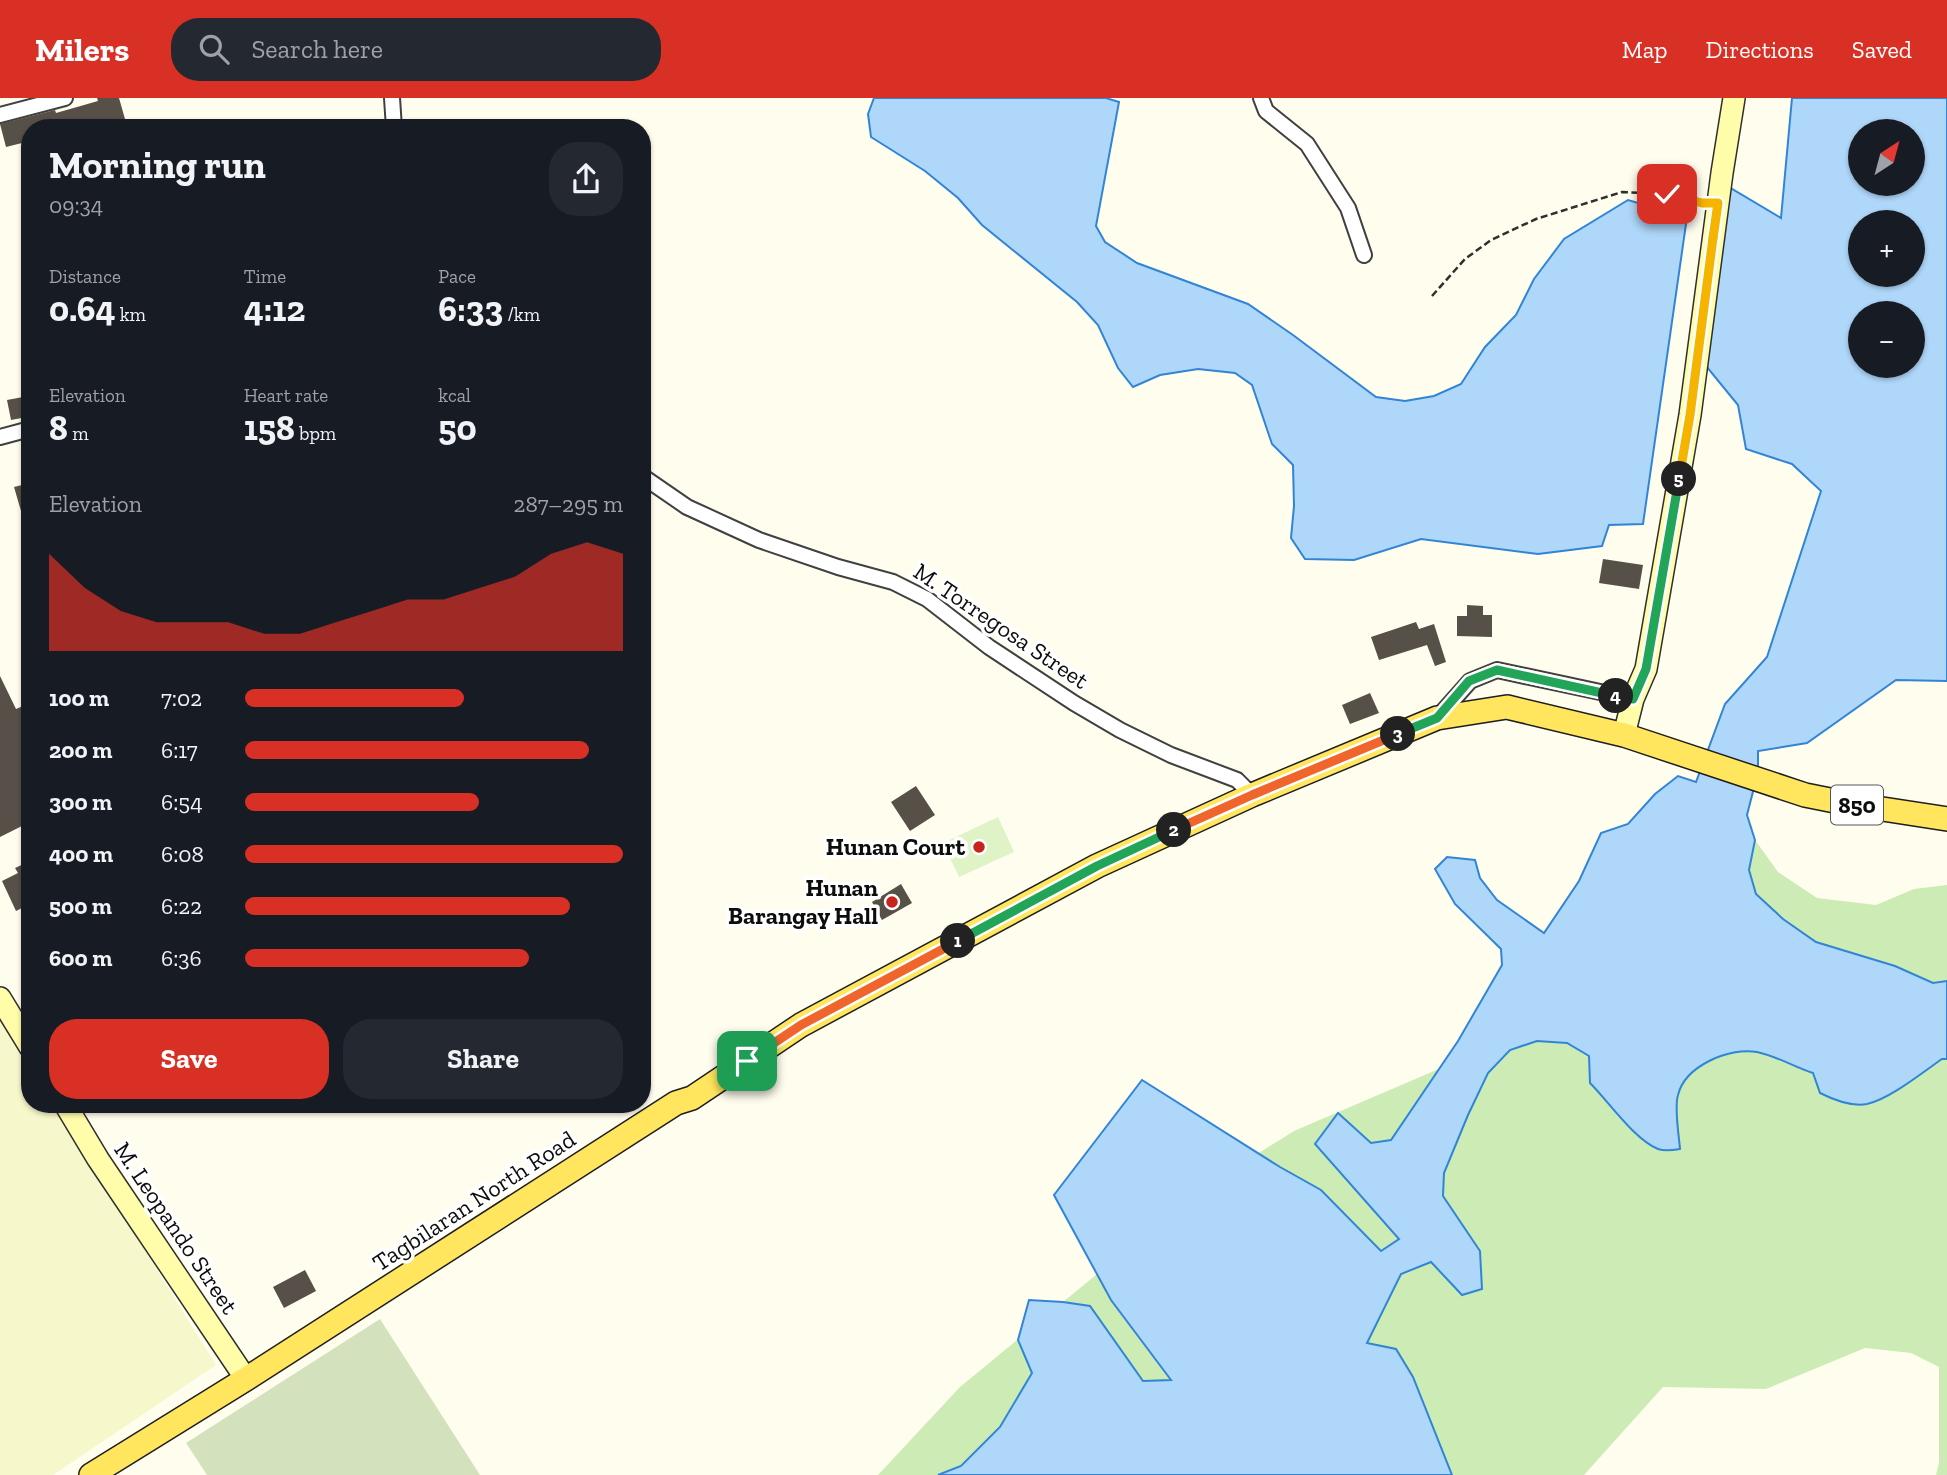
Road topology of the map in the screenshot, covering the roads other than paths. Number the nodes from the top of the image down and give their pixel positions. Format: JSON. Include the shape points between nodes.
{"nodes":[{"id":1,"x":65,"y":98,"type":"edge"},
{"id":2,"x":392,"y":98,"type":"edge"},
{"id":3,"x":1261,"y":98,"type":"edge"},
{"id":4,"x":1734,"y":98,"type":"edge"},
{"id":5,"x":0,"y":116,"type":"edge"},
{"id":6,"x":393,"y":119,"type":"edge"},
{"id":7,"x":1364,"y":255,"type":"dead end"},
{"id":8,"x":21,"y":431,"type":"edge"},
{"id":9,"x":0,"y":437,"type":"edge"},
{"id":10,"x":651,"y":482,"type":"edge"},
{"id":11,"x":1633,"y":699,"type":"junction"},
{"id":12,"x":1437,"y":718,"type":"junction"},
{"id":13,"x":1624,"y":735,"type":"junction"},
{"id":14,"x":1252,"y":795,"type":"junction"},
{"id":15,"x":1947,"y":819,"type":"edge"},
{"id":16,"x":0,"y":998,"type":"edge"},
{"id":17,"x":21,"y":1028,"type":"edge"},
{"id":18,"x":70,"y":1113,"type":"edge"},
{"id":19,"x":246,"y":1379,"type":"junction"},
{"id":20,"x":91,"y":1475,"type":"edge"}],
"edges":[{"from":1,"to":5,"type":"street"},
{"from":2,"to":6,"type":"street"},
{"from":3,"to":7,"type":"street","via":[[1266,111],[1307,144],[1348,208]]},
{"from":4,"to":11,"type":"street","via":[[1690,415],[1649,656]]},
{"from":8,"to":9,"type":"street"},
{"from":10,"to":14,"type":"street","name":"M. Torregosa Street","via":[[687,506],[759,540],[893,582],[927,599],[1074,703],[1171,755],[1237,780]]},
{"from":11,"to":12,"type":"street","via":[[1497,670],[1469,681]]},
{"from":11,"to":13,"type":"street"},
{"from":12,"to":13,"type":"main road","name":"Tagbilaran North Road","number":"850","via":[[1507,707]]},
{"from":12,"to":14,"type":"main road","name":"Tagbilaran North Road","number":"850"},
{"from":13,"to":15,"type":"main road","name":"Tagbilaran North Road","number":"850","via":[[1805,795]]},
{"from":14,"to":19,"type":"main road","name":"Tagbilaran North Road","number":"850","via":[[1097,866],[801,1025]]},
{"from":16,"to":17,"type":"street"},
{"from":18,"to":19,"type":"street","name":"M. Leopando Street"},
{"from":19,"to":20,"type":"main road","name":"Tagbilaran North Road","number":"850"}]}
